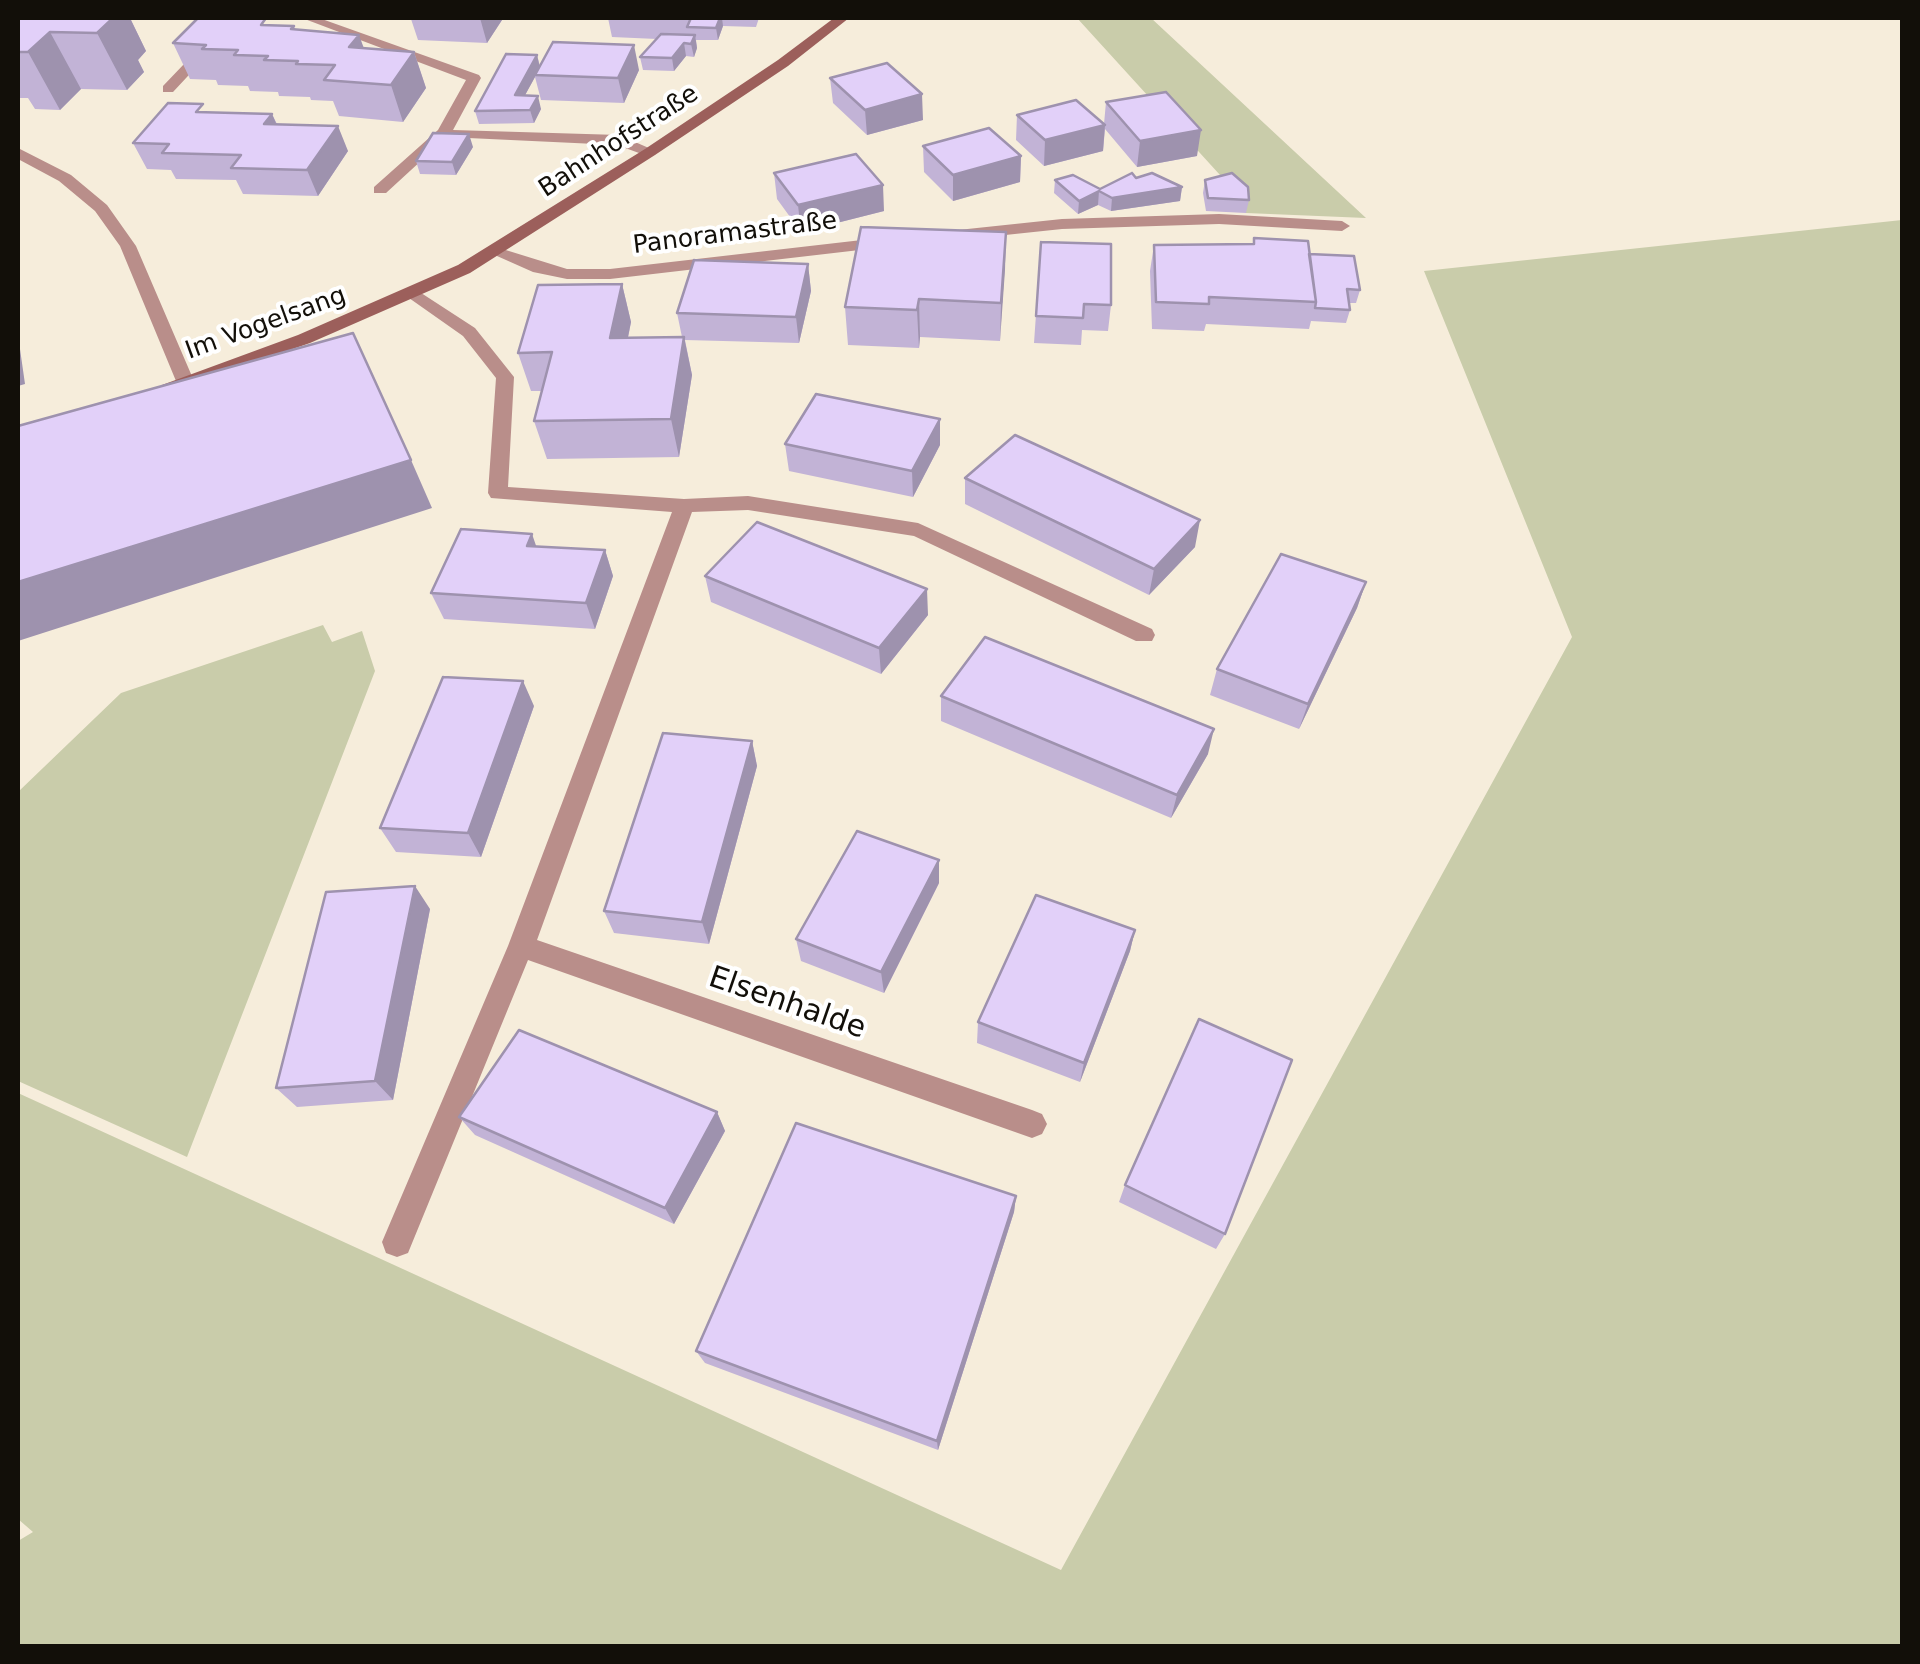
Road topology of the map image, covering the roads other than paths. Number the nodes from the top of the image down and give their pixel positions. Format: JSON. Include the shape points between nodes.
{"nodes":[{"id":1,"x":235,"y":18,"type":"edge"},
{"id":2,"x":308,"y":18,"type":"edge"},
{"id":3,"x":842,"y":18,"type":"edge"},
{"id":4,"x":168,"y":89,"type":"dead end"},
{"id":5,"x":444,"y":132,"type":"junction"},
{"id":6,"x":650,"y":152,"type":"junction"},
{"id":7,"x":18,"y":153,"type":"edge"},
{"id":8,"x":380,"y":190,"type":"dead end"},
{"id":9,"x":1342,"y":226,"type":"dead end"},
{"id":10,"x":947,"y":236,"type":"edge"},
{"id":11,"x":909,"y":240,"type":"edge"},
{"id":12,"x":496,"y":252,"type":"junction"},
{"id":13,"x":415,"y":294,"type":"junction"},
{"id":14,"x":185,"y":381,"type":"junction"},
{"id":15,"x":148,"y":392,"type":"edge"},
{"id":16,"x":684,"y":506,"type":"junction"},
{"id":17,"x":1144,"y":635,"type":"dead end"},
{"id":18,"x":521,"y":946,"type":"junction"},
{"id":19,"x":1032,"y":1124,"type":"dead end"},
{"id":20,"x":397,"y":1242,"type":"dead end"}],
"edges":[{"from":1,"to":4,"type":"street"},
{"from":2,"to":5,"type":"street","via":[[474,78]]},
{"from":3,"to":6,"type":"street","name":"Bahnhofstraße"},
{"from":5,"to":6,"type":"street","via":[[619,140]]},
{"from":5,"to":8,"type":"street"},
{"from":6,"to":12,"type":"street","name":"Bahnhofstraße"},
{"from":7,"to":14,"type":"street","via":[[65,178],[101,208],[128,246]]},
{"from":9,"to":10,"type":"street","via":[[1220,219]]},
{"from":11,"to":12,"type":"street","name":"Panoramastraße","via":[[610,274],[567,274]]},
{"from":12,"to":13,"type":"street","name":"Bahnhofstraße"},
{"from":13,"to":14,"type":"street","name":"Im Vogelsang"},
{"from":13,"to":16,"type":"street","via":[[468,332],[505,377],[498,493]]},
{"from":14,"to":15,"type":"street","name":"Im Vogelsang"},
{"from":16,"to":17,"type":"street","via":[[748,504],[918,530]]},
{"from":16,"to":18,"type":"street"},
{"from":18,"to":19,"type":"street","name":"Elsenhalde"},
{"from":18,"to":20,"type":"street"}]}
